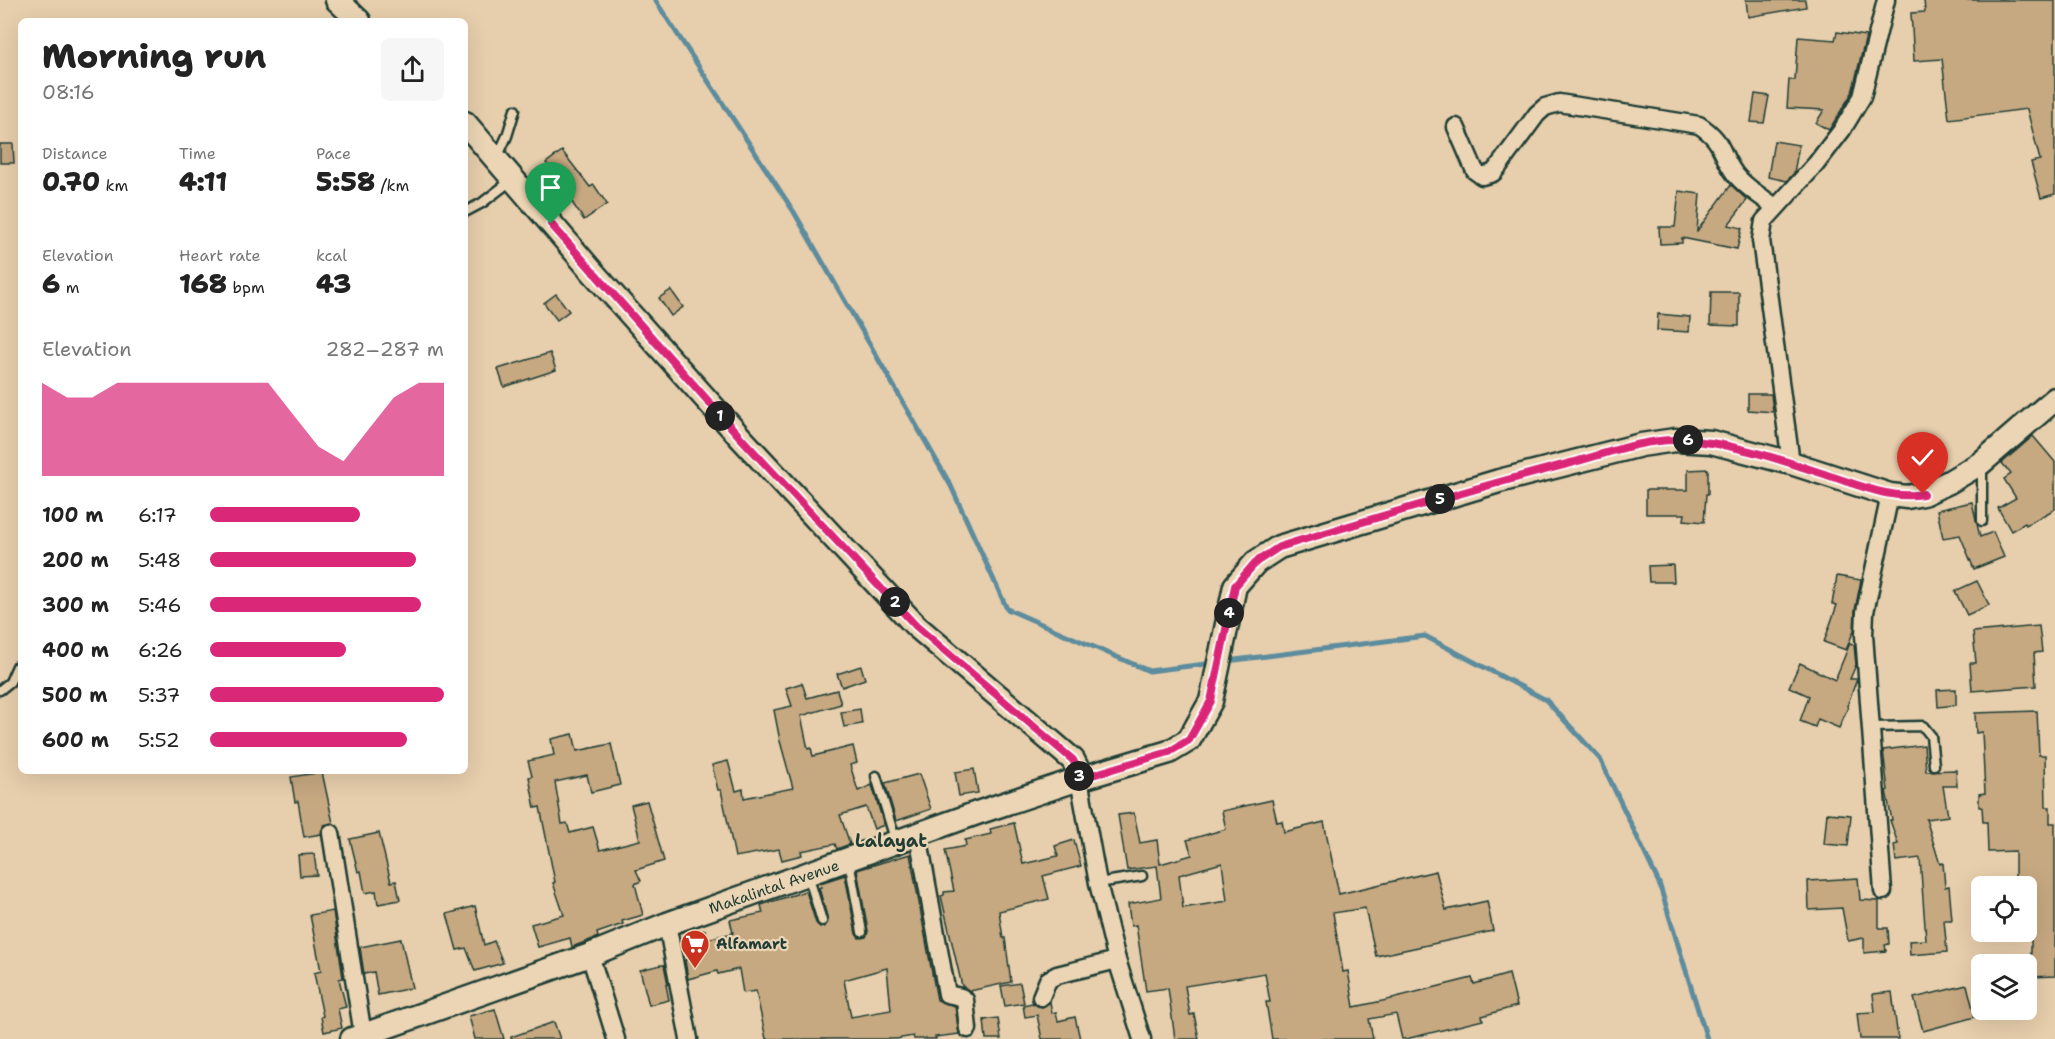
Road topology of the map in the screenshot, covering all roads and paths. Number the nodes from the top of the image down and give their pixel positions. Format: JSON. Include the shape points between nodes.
{"nodes":[{"id":1,"x":337,"y":0,"type":"edge"},
{"id":2,"x":1886,"y":0,"type":"edge"},
{"id":3,"x":356,"y":18,"type":"edge"},
{"id":4,"x":515,"y":110,"type":"dead end"},
{"id":5,"x":468,"y":127,"type":"edge"},
{"id":6,"x":1456,"y":127,"type":"dead end"},
{"id":7,"x":496,"y":160,"type":"junction"},
{"id":8,"x":513,"y":179,"type":"junction"},
{"id":9,"x":1775,"y":207,"type":"junction"},
{"id":10,"x":468,"y":210,"type":"edge"},
{"id":11,"x":2055,"y":399,"type":"edge"},
{"id":12,"x":1791,"y":463,"type":"junction"},
{"id":13,"x":1982,"y":463,"type":"junction"},
{"id":14,"x":1890,"y":495,"type":"junction"},
{"id":15,"x":1982,"y":521,"type":"dead end"},
{"id":16,"x":17,"y":666,"type":"dead end"},
{"id":17,"x":0,"y":690,"type":"edge"},
{"id":18,"x":1872,"y":728,"type":"junction"},
{"id":19,"x":1934,"y":765,"type":"dead end"},
{"id":20,"x":876,"y":776,"type":"dead end"},
{"id":21,"x":1079,"y":779,"type":"junction"},
{"id":22,"x":331,"y":833,"type":"dead end"},
{"id":23,"x":918,"y":835,"type":"junction"},
{"id":24,"x":896,"y":843,"type":"junction"},
{"id":25,"x":849,"y":860,"type":"junction"},
{"id":26,"x":808,"y":875,"type":"junction"},
{"id":27,"x":1142,"y":876,"type":"dead end"},
{"id":28,"x":1098,"y":884,"type":"junction"},
{"id":29,"x":1883,"y":891,"type":"dead end"},
{"id":30,"x":822,"y":921,"type":"dead end"},
{"id":31,"x":667,"y":924,"type":"junction"},
{"id":32,"x":862,"y":932,"type":"dead end"},
{"id":33,"x":590,"y":955,"type":"junction"},
{"id":34,"x":1117,"y":960,"type":"junction"},
{"id":35,"x":1041,"y":997,"type":"dead end"},
{"id":36,"x":968,"y":1029,"type":"dead end"},
{"id":37,"x":357,"y":1037,"type":"edge"},
{"id":38,"x":616,"y":1039,"type":"edge"},
{"id":39,"x":688,"y":1039,"type":"edge"},
{"id":40,"x":1142,"y":1039,"type":"edge"}],
"edges":[{"from":1,"to":3,"type":"main road"},
{"from":2,"to":9,"type":"street","via":[[1862,97],[1816,164]]},
{"from":4,"to":7,"type":"lane"},
{"from":5,"to":7,"type":"main road"},
{"from":6,"to":9,"type":"street","via":[[1475,171],[1482,176],[1498,167],[1537,114],[1559,103],[1699,125],[1723,149],[1740,180]]},
{"from":7,"to":8,"type":"main road"},
{"from":8,"to":10,"type":"lane"},
{"from":8,"to":21,"type":"main road","via":[[740,437],[916,626],[1073,760]]},
{"from":9,"to":12,"type":"street","via":[[1764,221],[1761,240]]},
{"from":11,"to":13,"type":"main road","name":"Makalintal Avenue"},
{"from":12,"to":14,"type":"main road","name":"Makalintal Avenue"},
{"from":12,"to":21,"type":"main road","name":"Makalintal Avenue","via":[[1711,442],[1675,440],[1641,445],[1499,481],[1279,547],[1256,562],[1235,586],[1211,701],[1189,740],[1169,752]]},
{"from":13,"to":14,"type":"main road","name":"Makalintal Avenue","via":[[1923,494]]},
{"from":13,"to":15,"type":"lane"},
{"from":14,"to":18,"type":"street","via":[[1865,612]]},
{"from":16,"to":17,"type":"lane","via":[[10,682]]},
{"from":18,"to":19,"type":"lane","via":[[1923,726],[1931,736]]},
{"from":18,"to":29,"type":"street"},
{"from":20,"to":24,"type":"lane"},
{"from":21,"to":23,"type":"main road","name":"Makalintal Avenue"},
{"from":21,"to":28,"type":"street"},
{"from":22,"to":37,"type":"street"},
{"from":23,"to":24,"type":"main road","name":"Makalintal Avenue"},
{"from":23,"to":36,"type":"street","via":[[946,994],[965,1000]]},
{"from":24,"to":25,"type":"main road","name":"Makalintal Avenue"},
{"from":25,"to":26,"type":"main road","name":"Makalintal Avenue"},
{"from":25,"to":32,"type":"lane"},
{"from":26,"to":30,"type":"lane"},
{"from":26,"to":31,"type":"main road","name":"Makalintal Avenue"},
{"from":27,"to":28,"type":"lane"},
{"from":28,"to":34,"type":"street"},
{"from":31,"to":33,"type":"main road","name":"Makalintal Avenue"},
{"from":31,"to":39,"type":"street"},
{"from":33,"to":37,"type":"main road","name":"Makalintal Avenue"},
{"from":33,"to":38,"type":"street"},
{"from":34,"to":35,"type":"street","via":[[1057,975],[1048,980]]},
{"from":34,"to":40,"type":"street"}]}
